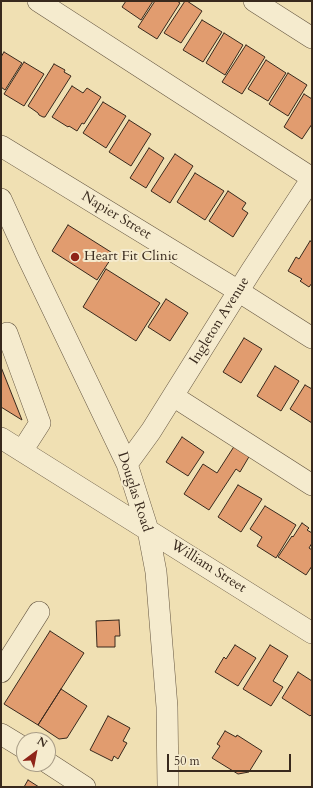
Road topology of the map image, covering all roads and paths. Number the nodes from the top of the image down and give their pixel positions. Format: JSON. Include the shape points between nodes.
{"nodes":[{"id":1,"x":38,"y":1,"type":"edge"},
{"id":2,"x":254,"y":1,"type":"edge"},
{"id":3,"x":312,"y":38,"type":"edge"},
{"id":4,"x":1,"y":146,"type":"edge"},
{"id":5,"x":312,"y":178,"type":"edge"},
{"id":6,"x":1,"y":199,"type":"edge"},
{"id":7,"x":239,"y":291,"type":"junction"},
{"id":8,"x":7,"y":333,"type":"dead end"},
{"id":9,"x":312,"y":338,"type":"edge"},
{"id":10,"x":173,"y":396,"type":"junction"},
{"id":11,"x":1,"y":438,"type":"edge"},
{"id":12,"x":22,"y":451,"type":"junction"},
{"id":13,"x":127,"y":464,"type":"junction"},
{"id":14,"x":312,"y":485,"type":"edge"},
{"id":15,"x":148,"y":530,"type":"junction"},
{"id":16,"x":39,"y":612,"type":"dead end"},
{"id":17,"x":312,"y":633,"type":"edge"},
{"id":18,"x":1,"y":672,"type":"edge"},
{"id":19,"x":1,"y":734,"type":"edge"},
{"id":20,"x":16,"y":743,"type":"edge"},
{"id":21,"x":56,"y":769,"type":"edge"},
{"id":22,"x":85,"y":787,"type":"edge"},
{"id":23,"x":168,"y":787,"type":"edge"}],
"edges":[{"from":1,"to":5,"type":"street"},
{"from":2,"to":3,"type":"street"},
{"from":4,"to":7,"type":"street","name":"Napier Street"},
{"from":5,"to":7,"type":"street","name":"Ingleton Avenue"},
{"from":6,"to":13,"type":"street","name":"Douglas Road"},
{"from":7,"to":9,"type":"street","name":"Napier Street"},
{"from":7,"to":10,"type":"street","name":"Ingleton Avenue"},
{"from":8,"to":12,"type":"street","via":[[40,423]]},
{"from":10,"to":13,"type":"street","name":"Ingleton Avenue"},
{"from":10,"to":14,"type":"street"},
{"from":11,"to":12,"type":"street","name":"William Street"},
{"from":12,"to":15,"type":"street","name":"William Street"},
{"from":13,"to":15,"type":"street","name":"Douglas Road"},
{"from":15,"to":17,"type":"street","name":"William Street"},
{"from":15,"to":23,"type":"street","name":"Douglas Road","via":[[156,572],[168,707]]},
{"from":16,"to":18,"type":"street"},
{"from":19,"to":20,"type":"street"},
{"from":21,"to":22,"type":"street"}]}
